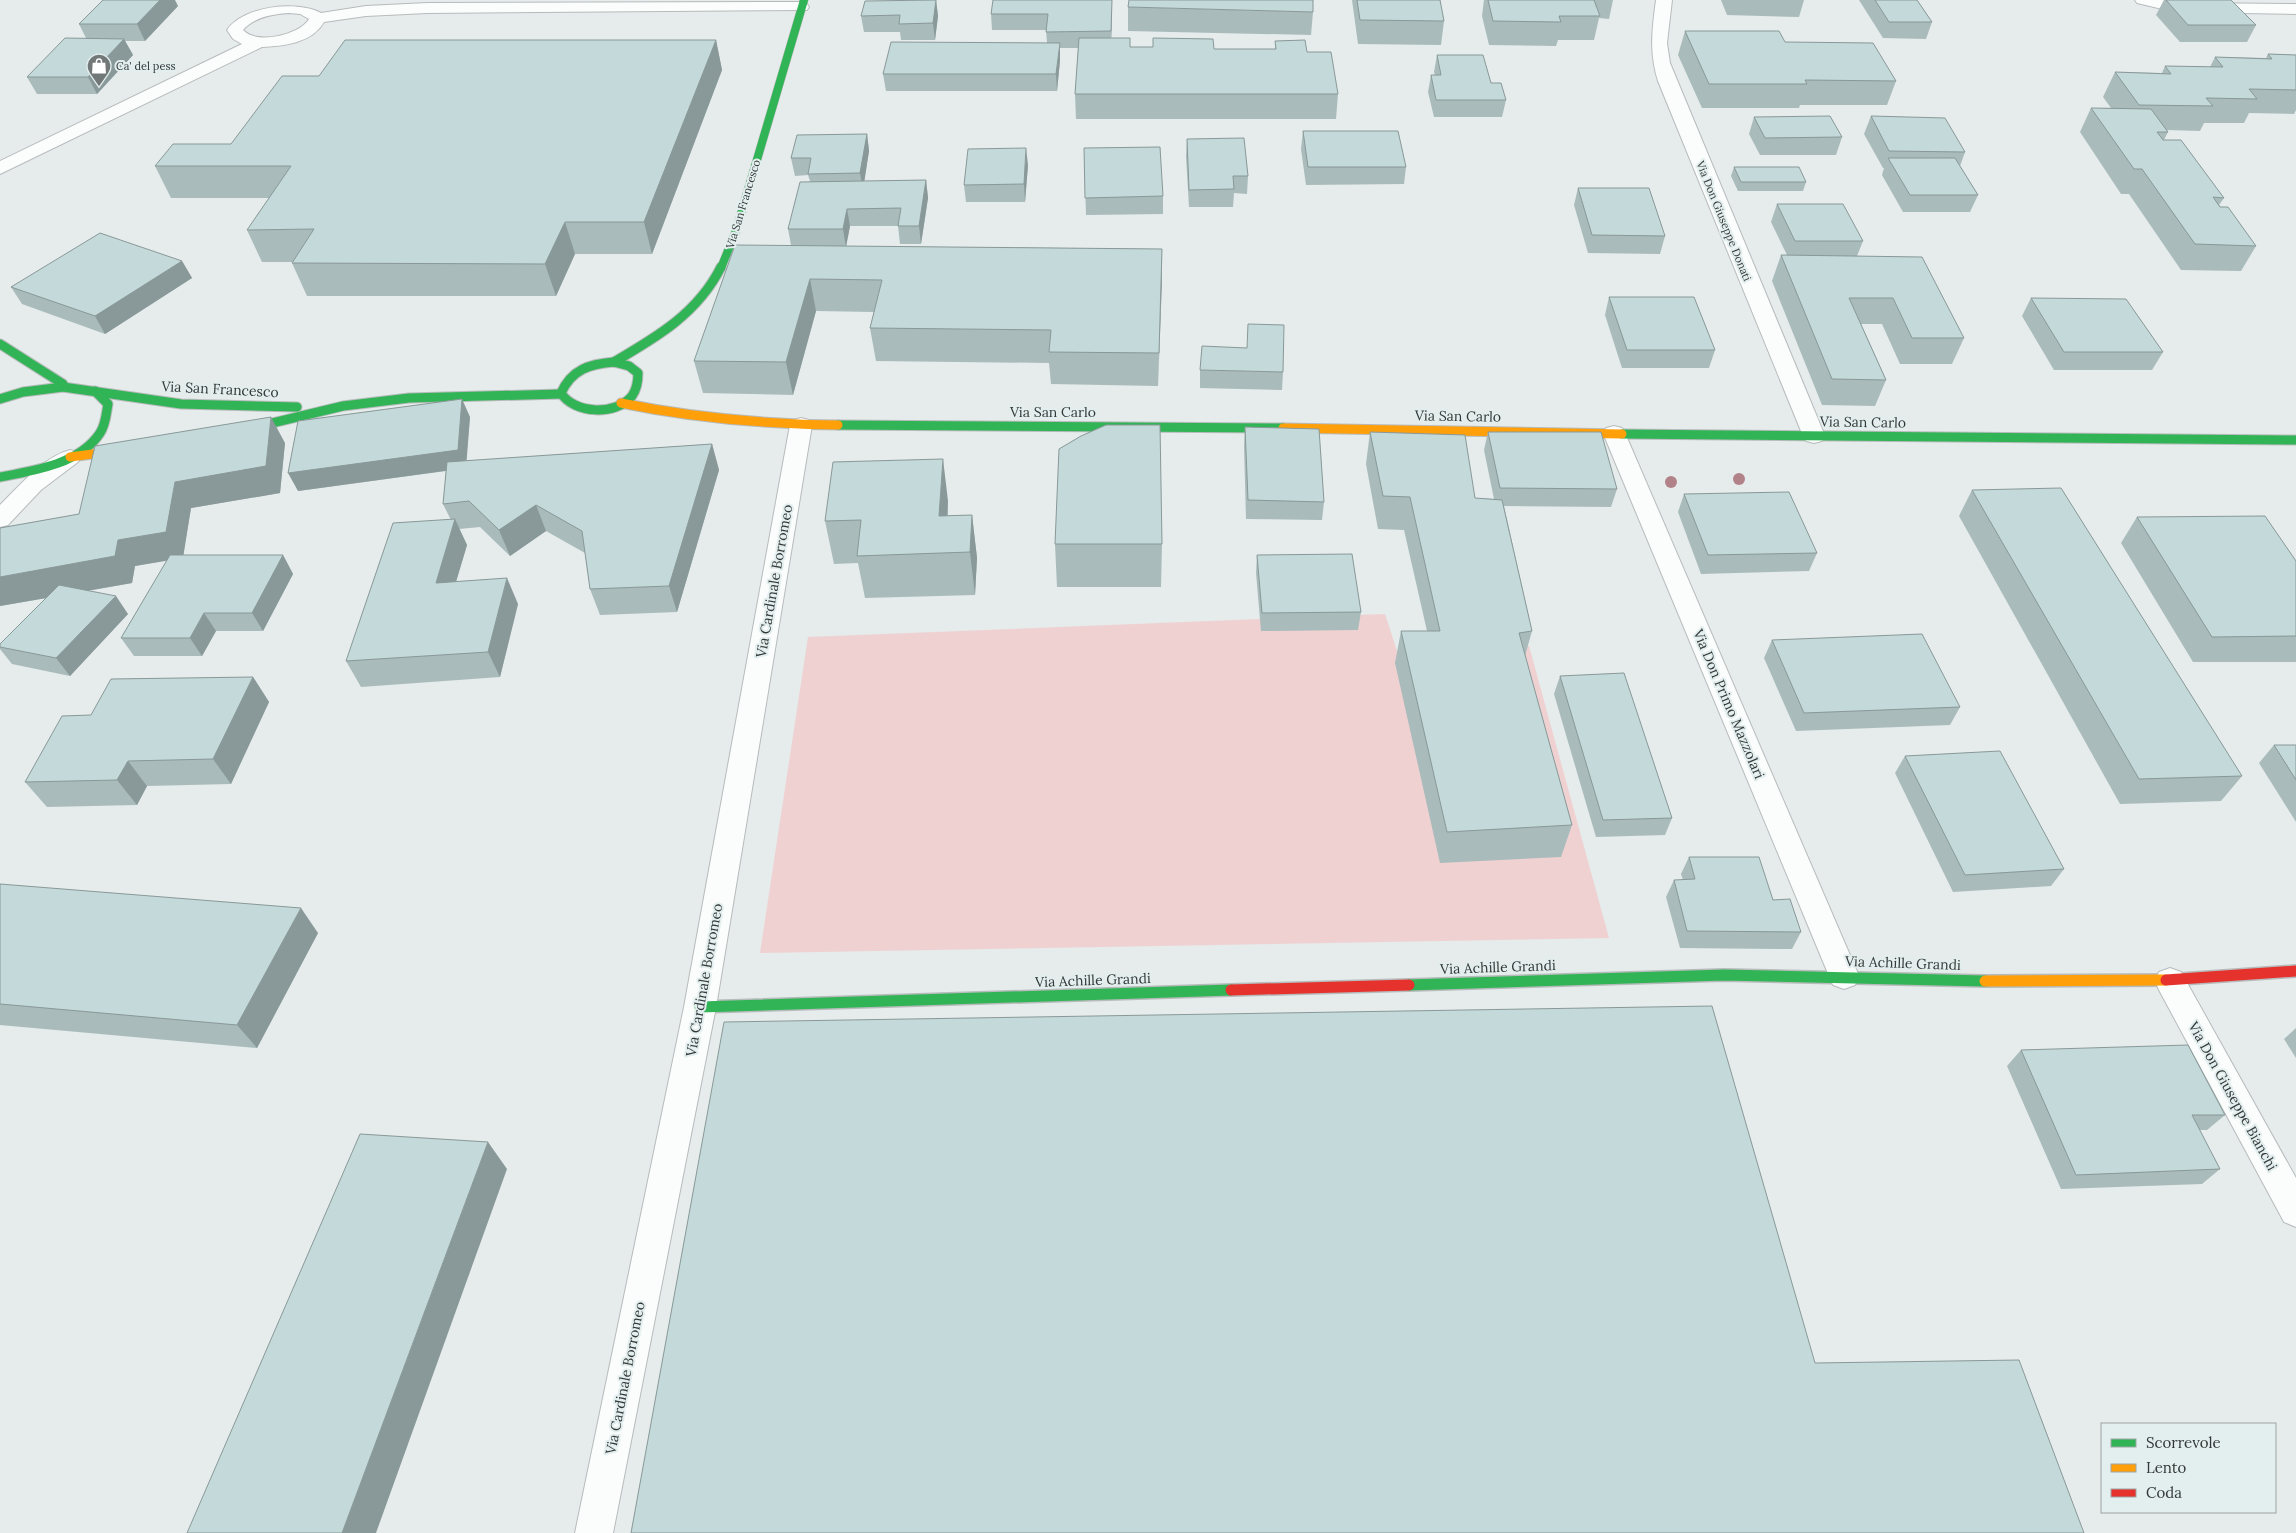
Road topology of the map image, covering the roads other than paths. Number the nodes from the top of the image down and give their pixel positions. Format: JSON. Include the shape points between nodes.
{"nodes":[{"id":1,"x":1664,"y":0,"type":"edge"},
{"id":2,"x":2143,"y":0,"type":"edge"},
{"id":3,"x":802,"y":4,"type":"edge"},
{"id":4,"x":2296,"y":9,"type":"edge"},
{"id":5,"x":318,"y":18,"type":"junction"},
{"id":6,"x":259,"y":42,"type":"junction"},
{"id":7,"x":0,"y":168,"type":"edge"},
{"id":8,"x":0,"y":344,"type":"edge"},
{"id":9,"x":614,"y":362,"type":"junction"},
{"id":10,"x":63,"y":384,"type":"junction"},
{"id":11,"x":95,"y":391,"type":"junction"},
{"id":12,"x":561,"y":394,"type":"junction"},
{"id":13,"x":0,"y":399,"type":"edge"},
{"id":14,"x":621,"y":403,"type":"junction"},
{"id":15,"x":343,"y":406,"type":"junction"},
{"id":16,"x":801,"y":425,"type":"junction"},
{"id":17,"x":231,"y":432,"type":"edge"},
{"id":18,"x":1614,"y":433,"type":"junction"},
{"id":19,"x":1814,"y":436,"type":"junction"},
{"id":20,"x":2296,"y":440,"type":"edge"},
{"id":21,"x":141,"y":447,"type":"edge"},
{"id":22,"x":70,"y":457,"type":"junction"},
{"id":23,"x":0,"y":477,"type":"edge"},
{"id":24,"x":0,"y":518,"type":"edge"},
{"id":25,"x":2296,"y":971,"type":"edge"},
{"id":26,"x":1844,"y":976,"type":"junction"},
{"id":27,"x":2170,"y":981,"type":"junction"},
{"id":28,"x":700,"y":1008,"type":"junction"},
{"id":29,"x":2296,"y":1211,"type":"edge"},
{"id":30,"x":594,"y":1533,"type":"edge"}],
"edges":[{"from":1,"to":19,"type":"street","name":"Via Don Giuseppe Donati","via":[[1659,43],[1661,64]]},
{"from":2,"to":4,"type":"street","via":[[2175,7]]},
{"from":3,"to":5,"type":"street","via":[[427,8],[366,11]]},
{"from":3,"to":9,"type":"street","name":"Via San Francesco","via":[[723,268],[700,301],[678,321]]},
{"from":5,"to":6,"type":"street","via":[[308,31],[297,36]]},
{"from":5,"to":6,"type":"street","via":[[307,8],[277,7],[254,14],[238,24],[235,30],[236,35],[243,39]]},
{"from":6,"to":7,"type":"street"},
{"from":8,"to":10,"type":"street"},
{"from":9,"to":12,"type":"street","name":"Via San Francesco","via":[[598,363],[569,375],[562,385]]},
{"from":9,"to":14,"type":"street","via":[[629,366],[638,373],[640,383],[634,394]]},
{"from":10,"to":11,"type":"street","name":"Via San Francesco"},
{"from":10,"to":13,"type":"street","via":[[36,387]]},
{"from":11,"to":15,"type":"street","name":"Via San Francesco","via":[[199,405]]},
{"from":11,"to":22,"type":"street","via":[[108,404],[109,415],[91,442]]},
{"from":12,"to":14,"type":"street","via":[[565,401],[584,409]]},
{"from":12,"to":15,"type":"street","name":"Via San Francesco","via":[[443,395]]},
{"from":14,"to":16,"type":"street","name":"Via San Carlo","via":[[693,416]]},
{"from":15,"to":17,"type":"street","name":"Via San Francesco"},
{"from":16,"to":18,"type":"street","name":"Via San Carlo"},
{"from":16,"to":28,"type":"street","name":"Via Cardinale Borromeo"},
{"from":18,"to":19,"type":"street","name":"Via San Carlo"},
{"from":18,"to":26,"type":"street","name":"Via Don Primo Mazzolari"},
{"from":19,"to":20,"type":"street","name":"Via San Carlo"},
{"from":21,"to":22,"type":"street"},
{"from":22,"to":23,"type":"street","via":[[24,474]]},
{"from":22,"to":24,"type":"street"},
{"from":25,"to":27,"type":"street","name":"Via Achille Grandi"},
{"from":26,"to":27,"type":"street","name":"Via Achille Grandi"},
{"from":26,"to":28,"type":"street","name":"Via Achille Grandi","via":[[1714,976]]},
{"from":27,"to":29,"type":"street","name":"Via Don Giuseppe Bianchi"},
{"from":28,"to":30,"type":"street","name":"Via Cardinale Borromeo"}]}
